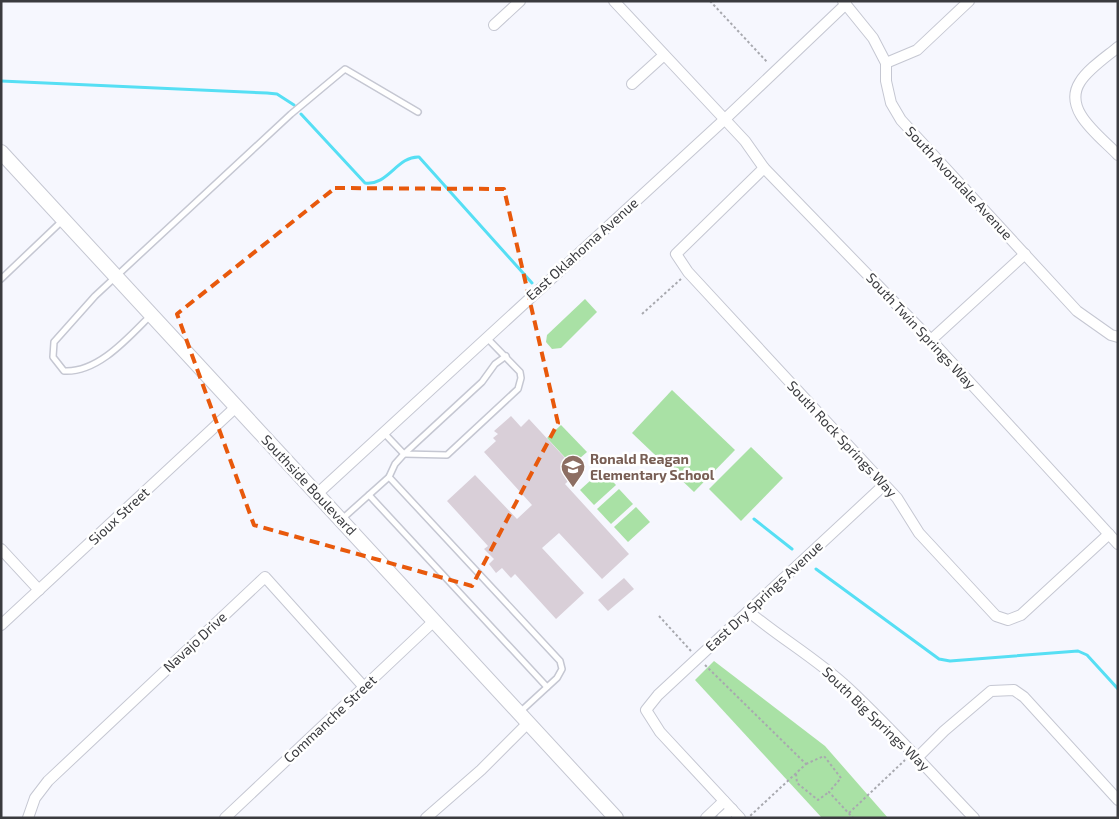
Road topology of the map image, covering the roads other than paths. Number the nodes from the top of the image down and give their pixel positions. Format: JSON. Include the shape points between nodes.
{"nodes":[{"id":1,"x":520,"y":1,"type":"edge"},
{"id":2,"x":614,"y":1,"type":"edge"},
{"id":3,"x":969,"y":1,"type":"edge"},
{"id":4,"x":844,"y":3,"type":"edge"},
{"id":5,"x":494,"y":25,"type":"dead end"},
{"id":6,"x":1118,"y":47,"type":"edge"},
{"id":7,"x":664,"y":55,"type":"junction"},
{"id":8,"x":886,"y":63,"type":"junction"},
{"id":9,"x":632,"y":84,"type":"dead end"},
{"id":10,"x":418,"y":112,"type":"dead end"},
{"id":11,"x":724,"y":120,"type":"junction"},
{"id":12,"x":1,"y":152,"type":"edge"},
{"id":13,"x":1118,"y":155,"type":"edge"},
{"id":14,"x":764,"y":168,"type":"junction"},
{"id":15,"x":64,"y":220,"type":"junction"},
{"id":16,"x":1025,"y":254,"type":"junction"},
{"id":17,"x":116,"y":276,"type":"junction"},
{"id":18,"x":1,"y":279,"type":"edge"},
{"id":19,"x":151,"y":314,"type":"junction"},
{"id":20,"x":486,"y":337,"type":"junction"},
{"id":21,"x":1118,"y":337,"type":"edge"},
{"id":22,"x":930,"y":340,"type":"junction"},
{"id":23,"x":506,"y":356,"type":"junction"},
{"id":24,"x":236,"y":407,"type":"junction"},
{"id":25,"x":384,"y":432,"type":"junction"},
{"id":26,"x":404,"y":454,"type":"junction"},
{"id":27,"x":389,"y":477,"type":"junction"},
{"id":28,"x":884,"y":484,"type":"junction"},
{"id":29,"x":317,"y":494,"type":"junction"},
{"id":30,"x":368,"y":495,"type":"junction"},
{"id":31,"x":341,"y":520,"type":"junction"},
{"id":32,"x":1109,"y":534,"type":"junction"},
{"id":33,"x":1118,"y":544,"type":"edge"},
{"id":34,"x":1,"y":549,"type":"edge"},
{"id":35,"x":39,"y":590,"type":"junction"},
{"id":36,"x":748,"y":611,"type":"junction"},
{"id":37,"x":434,"y":621,"type":"junction"},
{"id":38,"x":1,"y":625,"type":"edge"},
{"id":39,"x":364,"y":687,"type":"junction"},
{"id":40,"x":547,"y":687,"type":"junction"},
{"id":41,"x":524,"y":718,"type":"junction"},
{"id":42,"x":914,"y":756,"type":"junction"},
{"id":43,"x":1118,"y":800,"type":"edge"},
{"id":44,"x":724,"y":801,"type":"junction"},
{"id":45,"x":732,"y":809,"type":"junction"},
{"id":46,"x":28,"y":818,"type":"edge"},
{"id":47,"x":225,"y":818,"type":"edge"},
{"id":48,"x":426,"y":818,"type":"edge"},
{"id":49,"x":616,"y":818,"type":"edge"},
{"id":50,"x":706,"y":818,"type":"edge"},
{"id":51,"x":722,"y":818,"type":"edge"},
{"id":52,"x":740,"y":818,"type":"edge"},
{"id":53,"x":974,"y":818,"type":"edge"}],
"edges":[{"from":1,"to":5,"type":"street"},
{"from":2,"to":7,"type":"street","name":"South Twin Springs Way"},
{"from":3,"to":8,"type":"street","via":[[917,50]]},
{"from":4,"to":8,"type":"street","name":"South Avondale Avenue","via":[[873,38]]},
{"from":4,"to":11,"type":"street","name":"East Oklahoma Avenue"},
{"from":6,"to":13,"type":"street","via":[[1080,81],[1074,98],[1078,113]]},
{"from":7,"to":9,"type":"street"},
{"from":7,"to":11,"type":"street","name":"South Twin Springs Way"},
{"from":8,"to":16,"type":"street","name":"South Avondale Avenue","via":[[891,103],[901,120]]},
{"from":10,"to":17,"type":"lane","via":[[345,69],[290,114]]},
{"from":11,"to":14,"type":"street","name":"South Twin Springs Way","via":[[745,141]]},
{"from":11,"to":20,"type":"street","name":"East Oklahoma Avenue"},
{"from":12,"to":15,"type":"main road","name":"Southside Boulevard"},
{"from":14,"to":22,"type":"street","name":"South Twin Springs Way"},
{"from":14,"to":28,"type":"street","name":"South Rock Springs Way","via":[[676,254],[688,272]]},
{"from":15,"to":17,"type":"main road","name":"Southside Boulevard"},
{"from":15,"to":18,"type":"lane"},
{"from":16,"to":21,"type":"street","name":"South Avondale Avenue","via":[[1077,311]]},
{"from":16,"to":22,"type":"street"},
{"from":17,"to":19,"type":"main road","name":"Southside Boulevard"},
{"from":17,"to":19,"type":"lane","via":[[54,342],[53,357],[64,371],[78,372],[97,363]]},
{"from":19,"to":24,"type":"main road","name":"Southside Boulevard"},
{"from":20,"to":23,"type":"lane"},
{"from":20,"to":25,"type":"street","name":"East Oklahoma Avenue"},
{"from":22,"to":32,"type":"street","name":"South Twin Springs Way"},
{"from":23,"to":26,"type":"lane"},
{"from":23,"to":26,"type":"lane","via":[[520,372],[521,378],[518,389],[510,397],[447,455]]},
{"from":24,"to":29,"type":"main road","name":"Southside Boulevard"},
{"from":24,"to":35,"type":"street","name":"Sioux Street"},
{"from":25,"to":26,"type":"lane"},
{"from":25,"to":29,"type":"street","name":"East Oklahoma Avenue"},
{"from":26,"to":27,"type":"lane"},
{"from":27,"to":30,"type":"lane"},
{"from":27,"to":40,"type":"lane","via":[[560,660],[562,669]]},
{"from":28,"to":32,"type":"street","name":"South Rock Springs Way","via":[[919,533],[996,616],[1008,620],[1021,615]]},
{"from":28,"to":36,"type":"street","name":"East Dry Springs Avenue"},
{"from":29,"to":31,"type":"main road","name":"Southside Boulevard"},
{"from":30,"to":31,"type":"lane"},
{"from":30,"to":40,"type":"lane"},
{"from":31,"to":37,"type":"main road","name":"Southside Boulevard"},
{"from":32,"to":33,"type":"street","name":"South Twin Springs Way"},
{"from":34,"to":35,"type":"street"},
{"from":35,"to":38,"type":"street","name":"Sioux Street"},
{"from":36,"to":42,"type":"street","name":"South Big Springs Way","via":[[848,687]]},
{"from":36,"to":44,"type":"street","name":"East Dry Springs Avenue","via":[[646,710],[660,732]]},
{"from":37,"to":39,"type":"street","name":"Commanche Street"},
{"from":37,"to":41,"type":"main road","name":"Southside Boulevard"},
{"from":39,"to":46,"type":"street","name":"Navajo Drive","via":[[264,576],[48,781],[35,798]]},
{"from":39,"to":47,"type":"street","name":"Commanche Street"},
{"from":40,"to":41,"type":"lane"},
{"from":41,"to":48,"type":"street","via":[[481,770]]},
{"from":41,"to":49,"type":"main road","name":"Southside Boulevard"},
{"from":42,"to":43,"type":"street","via":[[991,691],[1014,690]]},
{"from":42,"to":53,"type":"street","name":"South Big Springs Way"},
{"from":44,"to":45,"type":"street"},
{"from":44,"to":50,"type":"street"},
{"from":45,"to":51,"type":"street"},
{"from":45,"to":52,"type":"street"}]}
